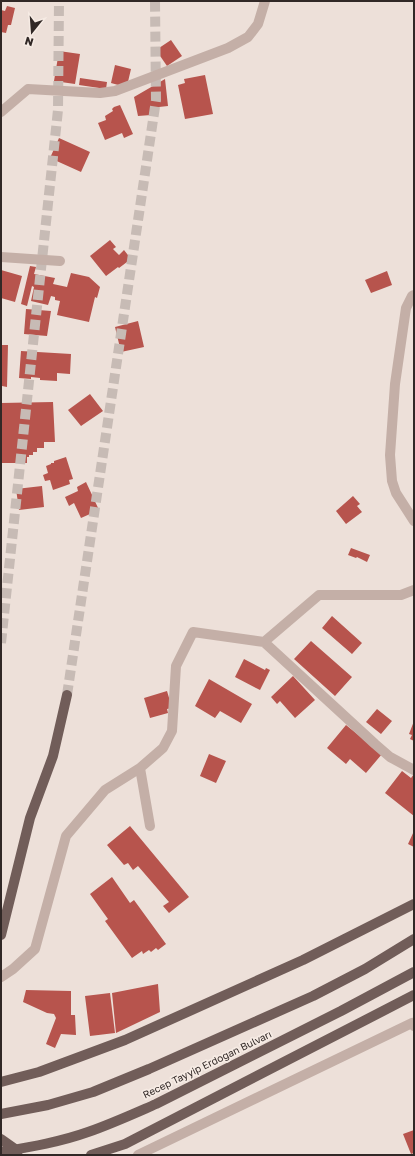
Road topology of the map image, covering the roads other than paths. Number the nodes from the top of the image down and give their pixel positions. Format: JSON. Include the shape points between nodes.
{"nodes":[{"id":1,"x":264,"y":1,"type":"edge"},
{"id":2,"x":1,"y":112,"type":"edge"},
{"id":3,"x":1,"y":256,"type":"edge"},
{"id":4,"x":60,"y":261,"type":"dead end"},
{"id":5,"x":414,"y":295,"type":"edge"},
{"id":6,"x":414,"y":521,"type":"edge"},
{"id":7,"x":414,"y":590,"type":"edge"},
{"id":8,"x":264,"y":642,"type":"junction"},
{"id":9,"x":67,"y":695,"type":"tunnel mouth"},
{"id":10,"x":140,"y":768,"type":"junction"},
{"id":11,"x":414,"y":770,"type":"edge"},
{"id":12,"x":150,"y":826,"type":"dead end"},
{"id":13,"x":414,"y":904,"type":"edge"},
{"id":14,"x":1,"y":935,"type":"edge"},
{"id":15,"x":414,"y":939,"type":"edge"},
{"id":16,"x":414,"y":972,"type":"edge"},
{"id":17,"x":1,"y":977,"type":"edge"},
{"id":18,"x":414,"y":995,"type":"edge"},
{"id":19,"x":414,"y":1026,"type":"edge"},
{"id":20,"x":1,"y":1082,"type":"edge"},
{"id":21,"x":1,"y":1114,"type":"edge"},
{"id":22,"x":1,"y":1139,"type":"edge"},
{"id":23,"x":1,"y":1152,"type":"edge"},
{"id":24,"x":23,"y":1155,"type":"edge"},
{"id":25,"x":91,"y":1155,"type":"edge"},
{"id":26,"x":138,"y":1155,"type":"edge"}],
"edges":[{"from":1,"to":2,"type":"street","via":[[258,24],[248,37],[228,48],[115,91],[100,93],[28,89]]},
{"from":3,"to":4,"type":"street"},
{"from":5,"to":6,"type":"street","via":[[406,308],[395,384],[390,455],[392,481],[396,493]]},
{"from":7,"to":8,"type":"street","via":[[401,595],[320,595]]},
{"from":8,"to":10,"type":"street","via":[[193,632],[176,666],[172,731],[163,748]]},
{"from":8,"to":11,"type":"street","via":[[390,757]]},
{"from":9,"to":14,"type":"main road","via":[[53,756],[30,818]]},
{"from":10,"to":12,"type":"street"},
{"from":10,"to":17,"type":"street","via":[[105,790],[66,836],[35,949]]},
{"from":13,"to":20,"type":"main road","via":[[303,960],[125,1040],[39,1072]]},
{"from":15,"to":21,"type":"main road","name":"Recep Tayyip Erdoğan Bulvarı","via":[[313,996],[162,1064],[93,1092],[48,1105]]},
{"from":16,"to":23,"type":"main road","name":"Recep Tayyip Erdoğan Bulvarı","via":[[156,1104],[87,1132],[37,1146]]},
{"from":18,"to":25,"type":"main road","via":[[125,1144]]},
{"from":19,"to":26,"type":"street","via":[[412,1023]]},
{"from":22,"to":24,"type":"main road"}]}
